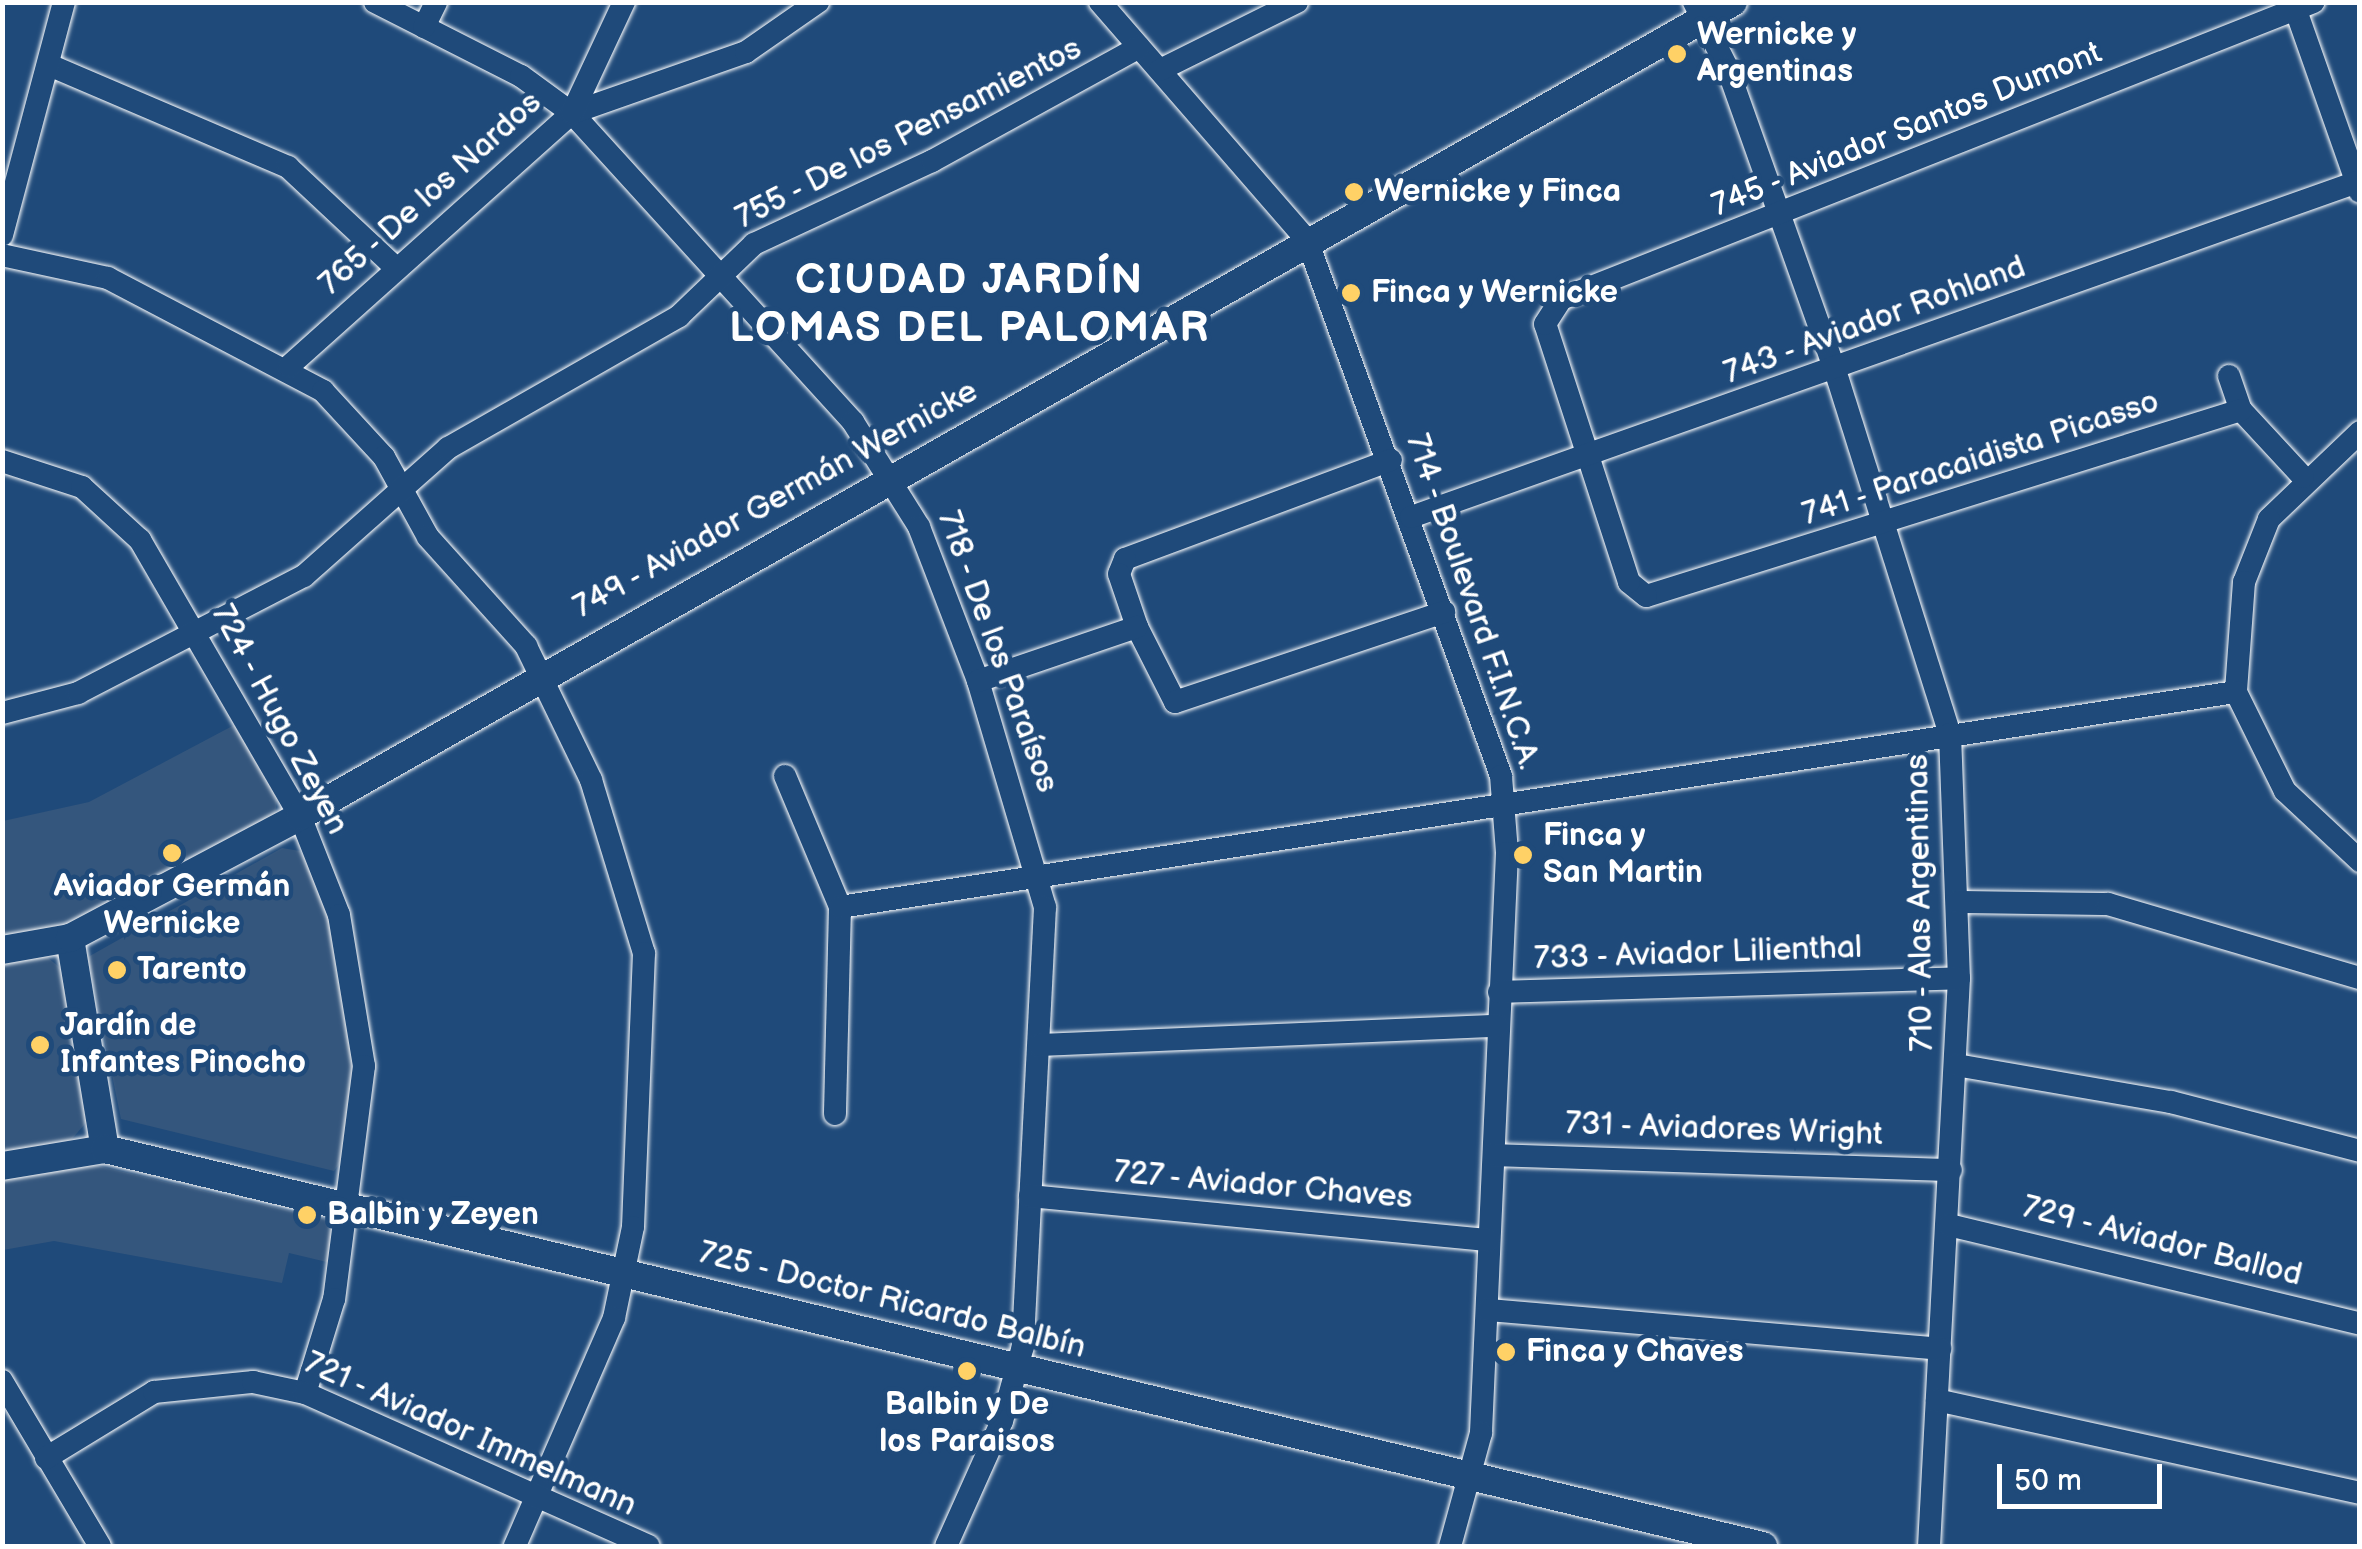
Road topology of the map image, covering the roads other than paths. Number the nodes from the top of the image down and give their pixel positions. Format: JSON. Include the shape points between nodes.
{"nodes":[{"id":1,"x":64,"y":2,"type":"edge"},
{"id":2,"x":375,"y":2,"type":"edge"},
{"id":3,"x":436,"y":2,"type":"edge"},
{"id":4,"x":624,"y":2,"type":"edge"},
{"id":5,"x":818,"y":2,"type":"edge"},
{"id":6,"x":1100,"y":2,"type":"edge"},
{"id":7,"x":1297,"y":2,"type":"edge"},
{"id":8,"x":1733,"y":2,"type":"edge"},
{"id":9,"x":2301,"y":5,"type":"edge"},
{"id":10,"x":1699,"y":10,"type":"edge"},
{"id":11,"x":424,"y":27,"type":"junction"},
{"id":12,"x":1139,"y":46,"type":"junction"},
{"id":13,"x":49,"y":65,"type":"junction"},
{"id":14,"x":1160,"y":70,"type":"junction"},
{"id":15,"x":572,"y":113,"type":"junction"},
{"id":16,"x":2358,"y":186,"type":"edge"},
{"id":17,"x":1780,"y":218,"type":"junction"},
{"id":18,"x":2,"y":235,"type":"edge"},
{"id":19,"x":1307,"y":240,"type":"junction"},
{"id":20,"x":2,"y":255,"type":"edge"},
{"id":21,"x":395,"y":266,"type":"junction"},
{"id":22,"x":719,"y":280,"type":"junction"},
{"id":23,"x":289,"y":366,"type":"junction"},
{"id":24,"x":1835,"y":370,"type":"junction"},
{"id":25,"x":2229,"y":376,"type":"dead end"},
{"id":26,"x":2241,"y":410,"type":"junction"},
{"id":27,"x":2360,"y":432,"type":"edge"},
{"id":28,"x":1587,"y":458,"type":"junction"},
{"id":29,"x":1391,"y":460,"type":"junction"},
{"id":30,"x":2,"y":462,"type":"edge"},
{"id":31,"x":892,"y":475,"type":"junction"},
{"id":32,"x":2303,"y":477,"type":"junction"},
{"id":33,"x":401,"y":492,"type":"junction"},
{"id":34,"x":1411,"y":517,"type":"junction"},
{"id":35,"x":1888,"y":523,"type":"junction"},
{"id":36,"x":1444,"y":612,"type":"junction"},
{"id":37,"x":1137,"y":627,"type":"junction"},
{"id":38,"x":200,"y":635,"type":"junction"},
{"id":39,"x":543,"y":671,"type":"junction"},
{"id":40,"x":978,"y":681,"type":"junction"},
{"id":41,"x":2236,"y":692,"type":"junction"},
{"id":42,"x":2,"y":713,"type":"edge"},
{"id":43,"x":1950,"y":734,"type":"junction"},
{"id":44,"x":785,"y":776,"type":"dead end"},
{"id":45,"x":1504,"y":806,"type":"junction"},
{"id":46,"x":300,"y":816,"type":"junction"},
{"id":47,"x":2360,"y":861,"type":"edge"},
{"id":48,"x":1044,"y":883,"type":"junction"},
{"id":49,"x":1957,"y":902,"type":"junction"},
{"id":50,"x":840,"y":908,"type":"junction"},
{"id":51,"x":70,"y":938,"type":"junction"},
{"id":52,"x":2,"y":950,"type":"edge"},
{"id":53,"x":1959,"y":978,"type":"junction"},
{"id":54,"x":2360,"y":978,"type":"edge"},
{"id":55,"x":1499,"y":992,"type":"junction"},
{"id":56,"x":1498,"y":1026,"type":"junction"},
{"id":57,"x":1039,"y":1045,"type":"junction"},
{"id":58,"x":1956,"y":1065,"type":"junction"},
{"id":59,"x":835,"y":1114,"type":"dead end"},
{"id":60,"x":105,"y":1150,"type":"junction"},
{"id":61,"x":2360,"y":1151,"type":"edge"},
{"id":62,"x":1495,"y":1155,"type":"junction"},
{"id":63,"x":2,"y":1166,"type":"edge"},
{"id":64,"x":1950,"y":1170,"type":"junction"},
{"id":65,"x":1030,"y":1196,"type":"junction"},
{"id":66,"x":348,"y":1208,"type":"junction"},
{"id":67,"x":1949,"y":1225,"type":"junction"},
{"id":68,"x":1490,"y":1240,"type":"junction"},
{"id":69,"x":628,"y":1273,"type":"junction"},
{"id":70,"x":1488,"y":1310,"type":"junction"},
{"id":71,"x":2360,"y":1324,"type":"edge"},
{"id":72,"x":1940,"y":1349,"type":"junction"},
{"id":73,"x":1018,"y":1367,"type":"junction"},
{"id":74,"x":2,"y":1381,"type":"edge"},
{"id":75,"x":305,"y":1393,"type":"junction"},
{"id":76,"x":1937,"y":1400,"type":"junction"},
{"id":77,"x":46,"y":1458,"type":"junction"},
{"id":78,"x":1475,"y":1480,"type":"junction"},
{"id":79,"x":2360,"y":1493,"type":"edge"},
{"id":80,"x":536,"y":1503,"type":"junction"},
{"id":81,"x":100,"y":1546,"type":"edge"},
{"id":82,"x":514,"y":1546,"type":"edge"},
{"id":83,"x":648,"y":1546,"type":"edge"},
{"id":84,"x":946,"y":1546,"type":"edge"},
{"id":85,"x":1450,"y":1546,"type":"edge"},
{"id":86,"x":1763,"y":1546,"type":"edge"},
{"id":87,"x":1929,"y":1546,"type":"edge"}],
"edges":[{"from":1,"to":13,"type":"street"},
{"from":2,"to":11,"type":"street","name":"718 - De los Paraísos"},
{"from":3,"to":11,"type":"street"},
{"from":4,"to":15,"type":"street","name":"765 - De los Nardos"},
{"from":5,"to":15,"type":"street","via":[[746,52]]},
{"from":6,"to":12,"type":"street","name":"714 - Boulevard F.I.N.C.A."},
{"from":7,"to":14,"type":"street"},
{"from":8,"to":10,"type":"street","name":"749 - Aviador Germán Wernicke"},
{"from":9,"to":16,"type":"street"},
{"from":9,"to":17,"type":"street","name":"745 - Aviador Santos Dumont"},
{"from":10,"to":17,"type":"street","name":"710 - Alas Argentinas"},
{"from":10,"to":19,"type":"street","name":"749 - Aviador Germán Wernicke"},
{"from":11,"to":15,"type":"street","name":"718 - De los Paraísos"},
{"from":12,"to":14,"type":"street","name":"714 - Boulevard F.I.N.C.A."},
{"from":12,"to":22,"type":"street","name":"755 - De los Pensamientos","via":[[932,161],[770,235]]},
{"from":13,"to":18,"type":"street"},
{"from":13,"to":21,"type":"street","via":[[288,168]]},
{"from":14,"to":19,"type":"street","name":"714 - Boulevard F.I.N.C.A."},
{"from":15,"to":21,"type":"street","name":"765 - De los Nardos"},
{"from":15,"to":22,"type":"street","name":"718 - De los Paraísos"},
{"from":16,"to":24,"type":"street","name":"743 - Aviador Rohland"},
{"from":17,"to":24,"type":"street","name":"710 - Alas Argentinas"},
{"from":17,"to":28,"type":"street","name":"745 - Aviador Santos Dumont","via":[[1561,300],[1546,335]]},
{"from":19,"to":29,"type":"street","name":"714 - Boulevard F.I.N.C.A."},
{"from":19,"to":31,"type":"street","name":"749 - Aviador Germán Wernicke"},
{"from":20,"to":23,"type":"street","via":[[78,266]]},
{"from":21,"to":23,"type":"street","name":"765 - De los Nardos"},
{"from":22,"to":31,"type":"street","name":"718 - De los Paraísos"},
{"from":22,"to":33,"type":"street","name":"755 - De los Pensamientos","via":[[664,326],[498,412]]},
{"from":23,"to":33,"type":"street","via":[[366,434]]},
{"from":24,"to":28,"type":"street","name":"743 - Aviador Rohland"},
{"from":24,"to":35,"type":"street","name":"710 - Alas Argentinas"},
{"from":25,"to":26,"type":"street"},
{"from":26,"to":32,"type":"street"},
{"from":26,"to":35,"type":"street","name":"741 - Paracaidista Picasso"},
{"from":27,"to":32,"type":"street"},
{"from":28,"to":34,"type":"street","name":"743 - Aviador Rohland"},
{"from":28,"to":35,"type":"street","name":"741 - Paracaidista Picasso","via":[[1629,582],[1653,596]]},
{"from":29,"to":34,"type":"street","name":"714 - Boulevard F.I.N.C.A."},
{"from":29,"to":37,"type":"street","via":[[1121,562]]},
{"from":30,"to":38,"type":"street","name":"724 - Hugo Zeyen","via":[[56,472],[104,505],[140,540]]},
{"from":31,"to":39,"type":"street","name":"749 - Aviador Germán Wernicke"},
{"from":31,"to":40,"type":"street","name":"718 - De los Paraísos"},
{"from":32,"to":41,"type":"street","via":[[2269,519],[2244,582]]},
{"from":33,"to":38,"type":"street","name":"755 - De los Pensamientos","via":[[304,576]]},
{"from":33,"to":39,"type":"street"},
{"from":34,"to":36,"type":"street","name":"714 - Boulevard F.I.N.C.A."},
{"from":35,"to":43,"type":"street","name":"710 - Alas Argentinas"},
{"from":36,"to":37,"type":"street","via":[[1171,701]]},
{"from":36,"to":45,"type":"street","name":"714 - Boulevard F.I.N.C.A."},
{"from":37,"to":40,"type":"street"},
{"from":38,"to":42,"type":"street","name":"755 - De los Pensamientos","via":[[78,694]]},
{"from":38,"to":46,"type":"street","name":"724 - Hugo Zeyen"},
{"from":39,"to":46,"type":"street","name":"749 - Aviador Germán Wernicke"},
{"from":39,"to":69,"type":"street","via":[[640,926],[640,1152]]},
{"from":40,"to":48,"type":"street","name":"718 - De los Paraísos"},
{"from":41,"to":43,"type":"street"},
{"from":41,"to":47,"type":"street","via":[[2285,791]]},
{"from":43,"to":45,"type":"street"},
{"from":43,"to":49,"type":"street","name":"710 - Alas Argentinas"},
{"from":44,"to":50,"type":"street"},
{"from":45,"to":48,"type":"street"},
{"from":45,"to":55,"type":"street","name":"714 - Boulevard F.I.N.C.A."},
{"from":46,"to":51,"type":"street","name":"749 - Aviador Germán Wernicke"},
{"from":46,"to":66,"type":"street","name":"724 - Hugo Zeyen","via":[[339,916],[361,1012]]},
{"from":48,"to":50,"type":"street"},
{"from":48,"to":57,"type":"street","name":"718 - De los Paraísos"},
{"from":49,"to":53,"type":"street","name":"710 - Alas Argentinas"},
{"from":49,"to":54,"type":"street","via":[[2120,906]]},
{"from":50,"to":59,"type":"street"},
{"from":51,"to":52,"type":"street","name":"749 - Aviador Germán Wernicke"},
{"from":51,"to":60,"type":"street"},
{"from":53,"to":55,"type":"street","name":"733 - Aviador Lilienthal"},
{"from":53,"to":58,"type":"street","name":"710 - Alas Argentinas"},
{"from":55,"to":56,"type":"street","name":"714 - Boulevard F.I.N.C.A."},
{"from":56,"to":57,"type":"street"},
{"from":56,"to":62,"type":"street","name":"714 - Boulevard F.I.N.C.A."},
{"from":57,"to":65,"type":"street","name":"718 - De los Paraísos"},
{"from":58,"to":61,"type":"street","via":[[2171,1102]]},
{"from":58,"to":64,"type":"street","name":"710 - Alas Argentinas"},
{"from":60,"to":63,"type":"street","name":"725 - Doctor Ricardo Balbín"},
{"from":60,"to":66,"type":"street","name":"725 - Doctor Ricardo Balbín"},
{"from":62,"to":64,"type":"street","name":"731 - Aviadores Wright"},
{"from":62,"to":68,"type":"street","name":"714 - Boulevard F.I.N.C.A."},
{"from":64,"to":67,"type":"street","name":"710 - Alas Argentinas"},
{"from":65,"to":68,"type":"street","name":"727 - Aviador Chaves"},
{"from":65,"to":73,"type":"street","name":"718 - De los Paraísos"},
{"from":66,"to":69,"type":"street","name":"725 - Doctor Ricardo Balbín"},
{"from":66,"to":75,"type":"street","name":"724 - Hugo Zeyen","via":[[334,1299]]},
{"from":67,"to":71,"type":"street","name":"729 - Aviador Ballod"},
{"from":67,"to":72,"type":"street","name":"710 - Alas Argentinas"},
{"from":68,"to":70,"type":"street","name":"714 - Boulevard F.I.N.C.A."},
{"from":69,"to":73,"type":"street","name":"725 - Doctor Ricardo Balbín"},
{"from":69,"to":80,"type":"street"},
{"from":70,"to":72,"type":"street"},
{"from":70,"to":78,"type":"street","name":"714 - Boulevard F.I.N.C.A."},
{"from":72,"to":76,"type":"street","name":"710 - Alas Argentinas"},
{"from":73,"to":78,"type":"street","name":"725 - Doctor Ricardo Balbín"},
{"from":73,"to":84,"type":"street","name":"718 - De los Paraísos"},
{"from":74,"to":77,"type":"street"},
{"from":75,"to":77,"type":"street","name":"721 - Aviador Immelmann","via":[[219,1380],[154,1392]]},
{"from":75,"to":80,"type":"street","name":"721 - Aviador Immelmann"},
{"from":76,"to":79,"type":"street"},
{"from":76,"to":87,"type":"street","name":"710 - Alas Argentinas"},
{"from":77,"to":81,"type":"street"},
{"from":78,"to":85,"type":"street","name":"714 - Boulevard F.I.N.C.A."},
{"from":78,"to":86,"type":"street","name":"725 - Doctor Ricardo Balbín"},
{"from":80,"to":82,"type":"street"},
{"from":80,"to":83,"type":"street","name":"721 - Aviador Immelmann"}]}
